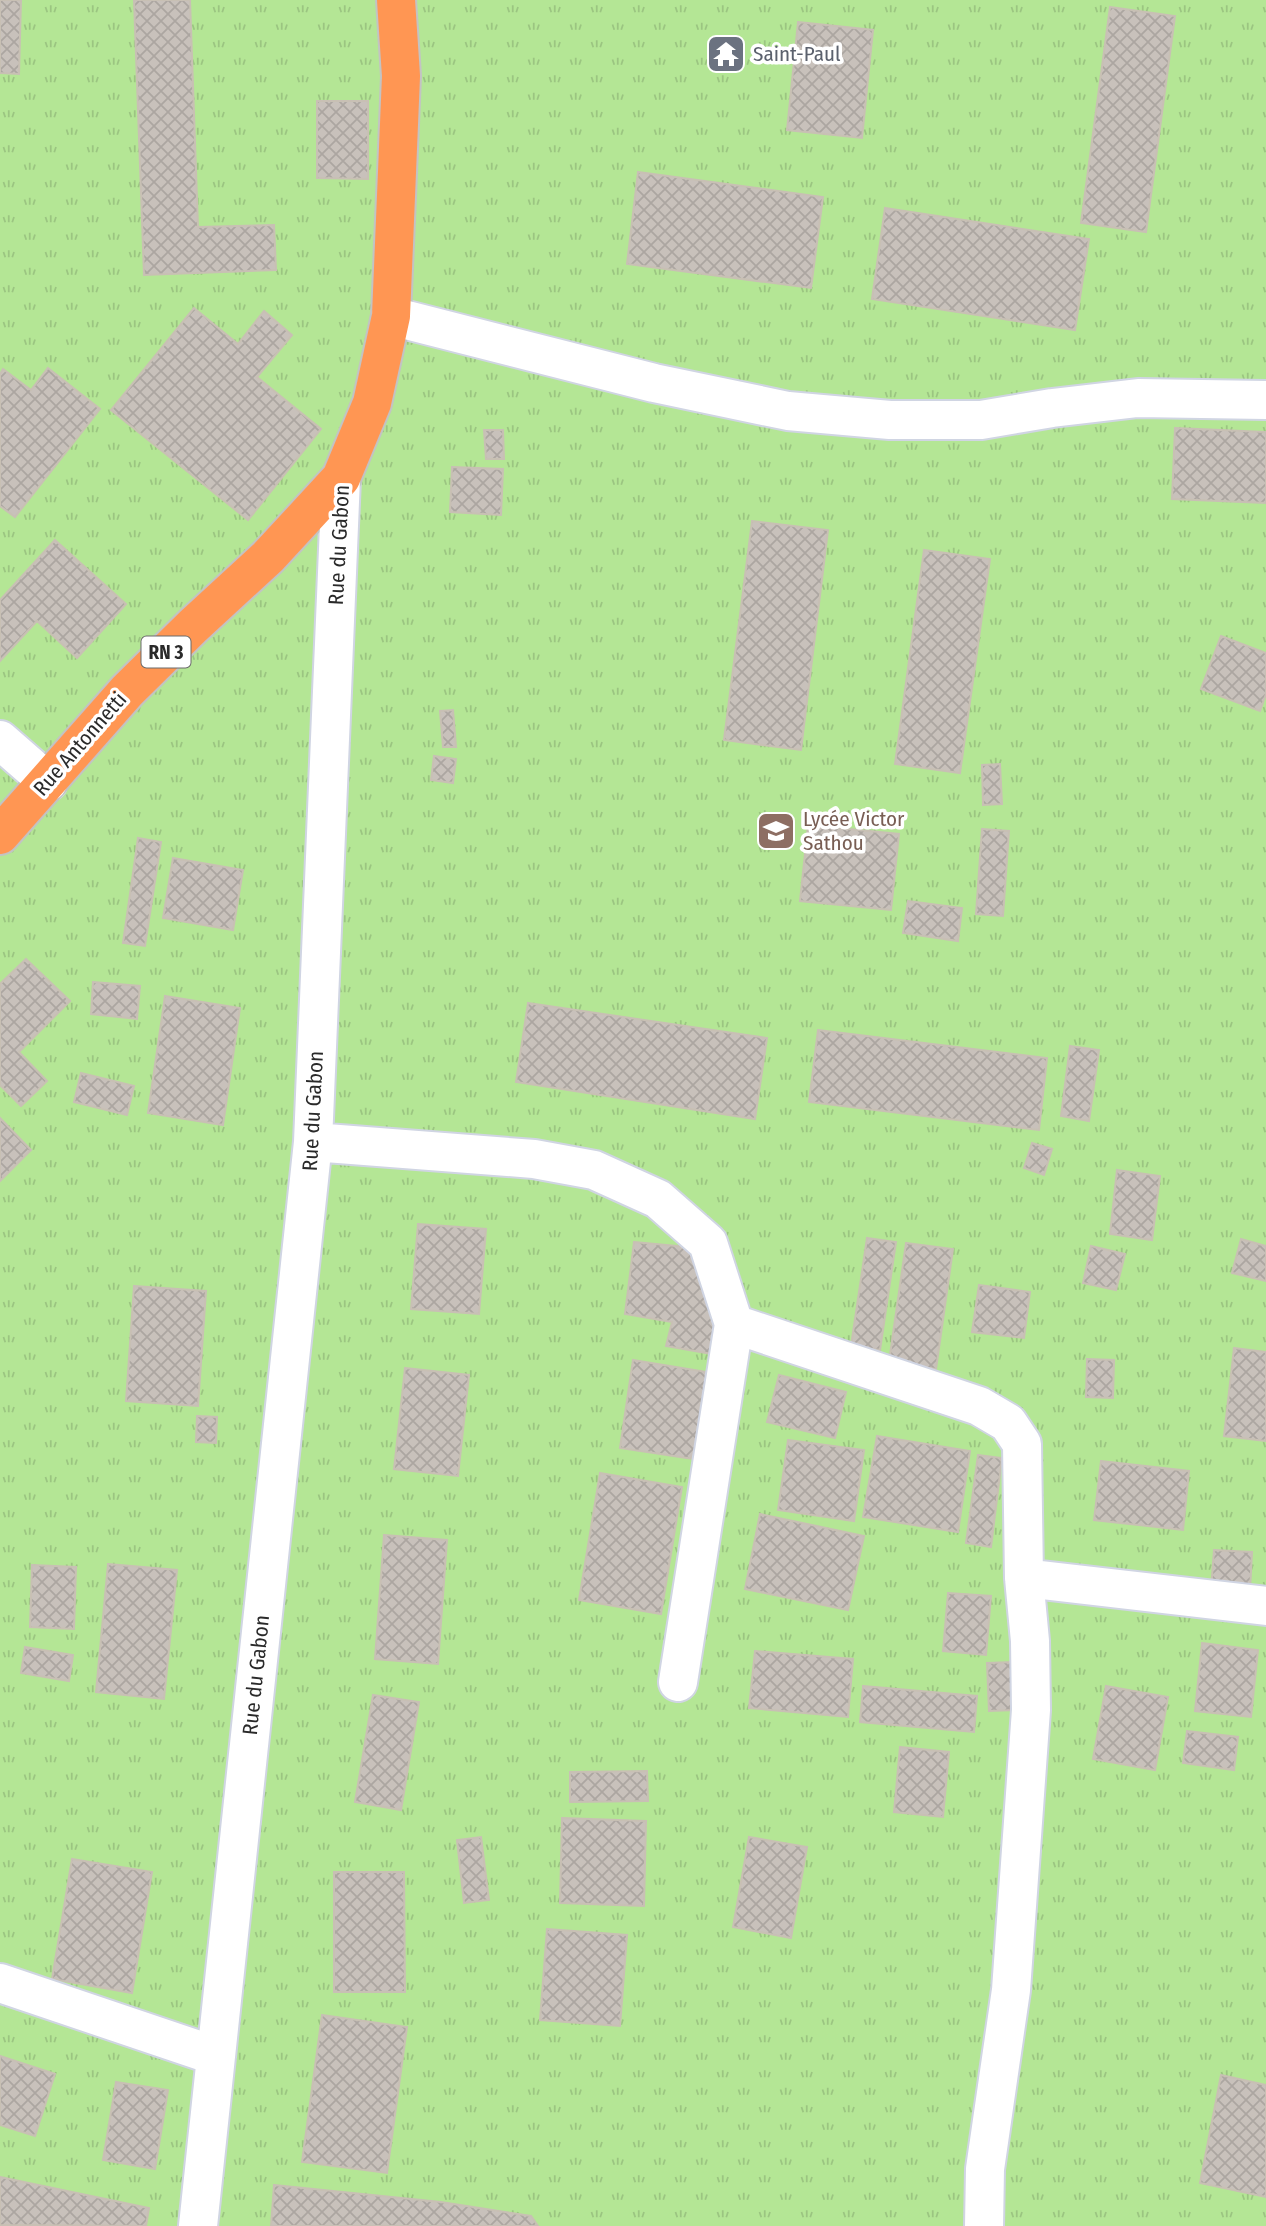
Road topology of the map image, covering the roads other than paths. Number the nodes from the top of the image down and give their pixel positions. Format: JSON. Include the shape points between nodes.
{"nodes":[{"id":1,"x":396,"y":0,"type":"edge"},
{"id":2,"x":391,"y":316,"type":"junction"},
{"id":3,"x":1266,"y":400,"type":"edge"},
{"id":4,"x":341,"y":478,"type":"junction"},
{"id":5,"x":0,"y":740,"type":"edge"},
{"id":6,"x":48,"y":782,"type":"junction"},
{"id":7,"x":0,"y":835,"type":"edge"},
{"id":8,"x":313,"y":1142,"type":"junction"},
{"id":9,"x":734,"y":1324,"type":"junction"},
{"id":10,"x":1024,"y":1578,"type":"junction"},
{"id":11,"x":1266,"y":1606,"type":"edge"},
{"id":12,"x":678,"y":1682,"type":"dead end"},
{"id":13,"x":0,"y":1983,"type":"edge"},
{"id":14,"x":216,"y":2056,"type":"junction"},
{"id":15,"x":198,"y":2226,"type":"edge"},
{"id":16,"x":984,"y":2226,"type":"edge"}],
"edges":[{"from":1,"to":2,"type":"highway","name":"Rue du Gabon","number":"RN 3","via":[[401,76]]},
{"from":2,"to":3,"type":"street","via":[[654,383],[788,411],[890,420],[981,420],[1138,398]]},
{"from":2,"to":4,"type":"highway","name":"Rue du Gabon","number":"RN 3","via":[[372,403]]},
{"from":4,"to":6,"type":"highway","name":"Rue Antonnetti","number":"RN 3","via":[[268,556],[127,691]]},
{"from":4,"to":8,"type":"street","name":"Rue du Gabon"},
{"from":5,"to":6,"type":"street"},
{"from":6,"to":7,"type":"highway","name":"Rue Antonnetti","number":"RN 3"},
{"from":8,"to":9,"type":"street","via":[[497,1156],[594,1170],[658,1199],[708,1243]]},
{"from":8,"to":14,"type":"street","name":"Rue du Gabon"},
{"from":9,"to":10,"type":"street","via":[[979,1406],[1008,1423],[1021,1444]]},
{"from":9,"to":12,"type":"street"},
{"from":10,"to":11,"type":"street"},
{"from":10,"to":16,"type":"street","via":[[1030,1724],[1011,1990],[985,2169]]},
{"from":13,"to":14,"type":"street"},
{"from":14,"to":15,"type":"street","name":"Rue du Gabon"}]}
